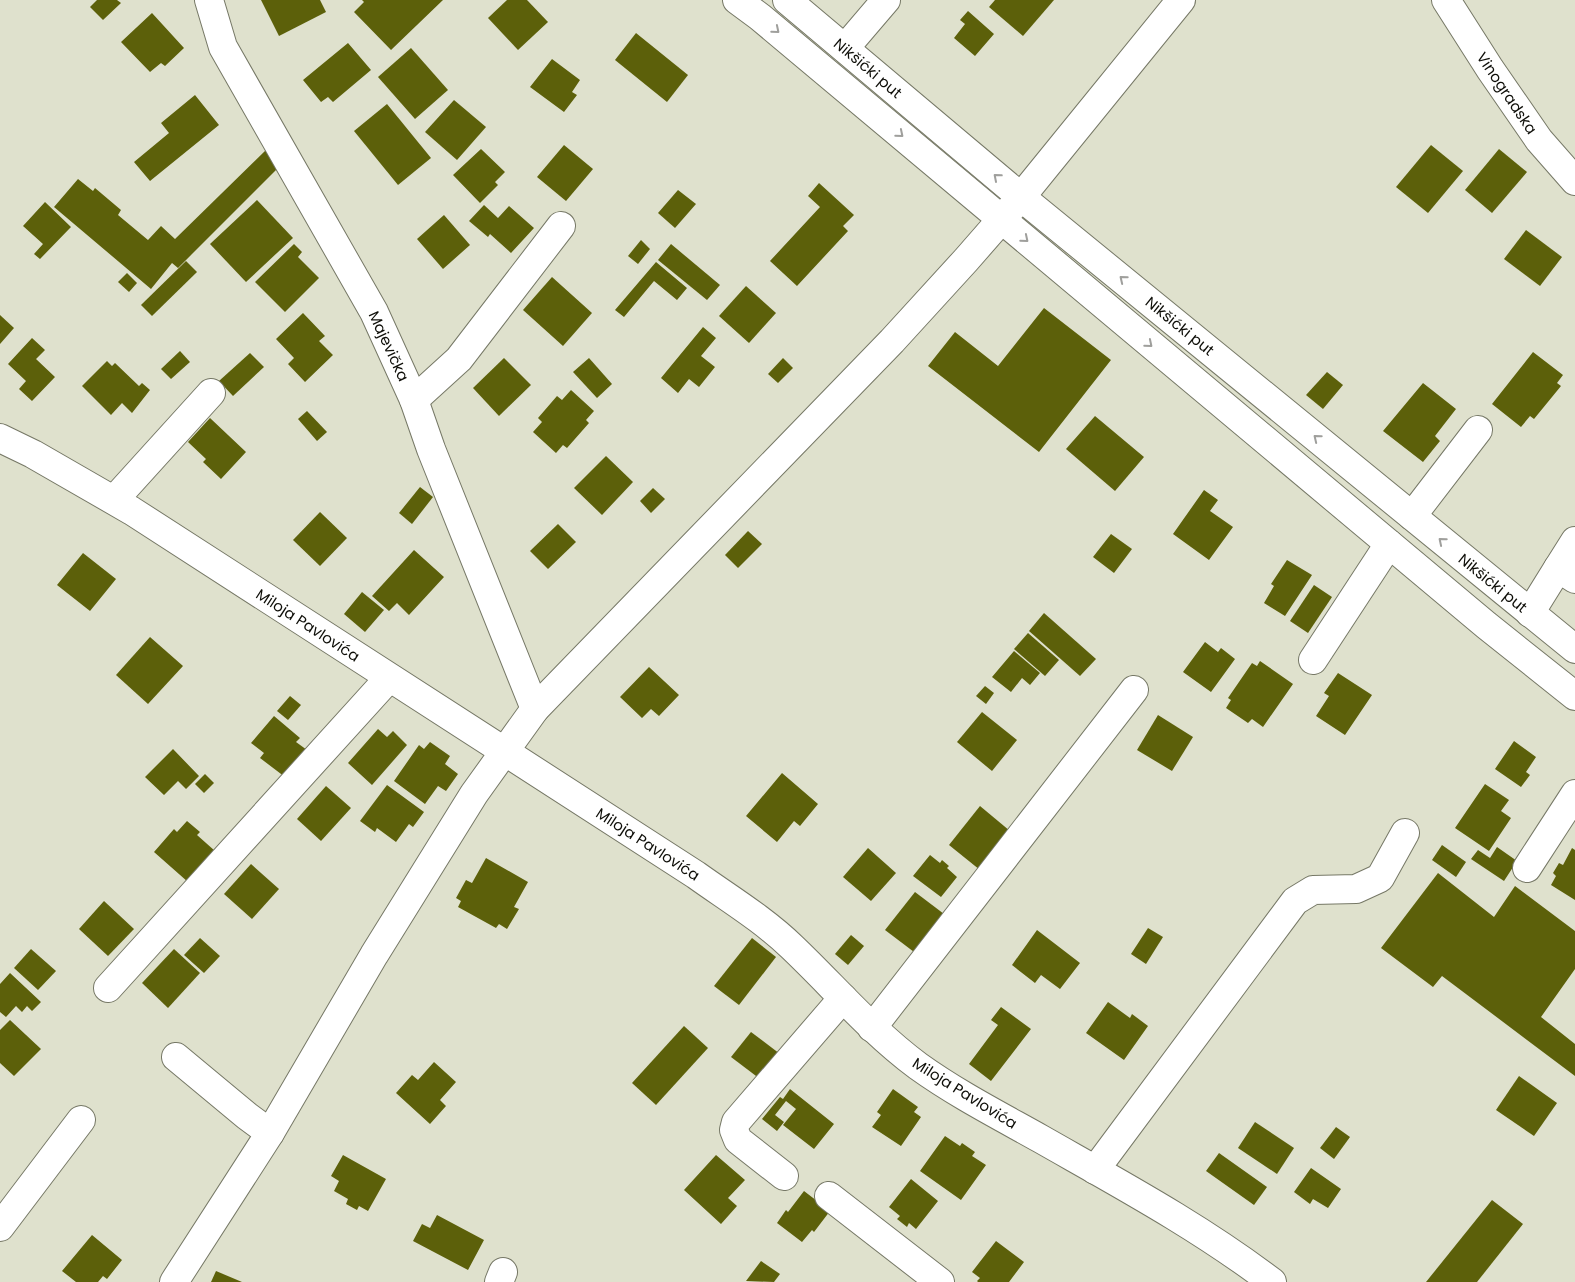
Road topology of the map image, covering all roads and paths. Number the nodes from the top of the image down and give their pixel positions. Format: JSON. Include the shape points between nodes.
{"nodes":[{"id":1,"x":209,"y":0,"type":"edge"},
{"id":2,"x":737,"y":0,"type":"edge"},
{"id":3,"x":787,"y":0,"type":"edge"},
{"id":4,"x":886,"y":0,"type":"edge"},
{"id":5,"x":1181,"y":0,"type":"edge"},
{"id":6,"x":1446,"y":0,"type":"edge"},
{"id":7,"x":844,"y":48,"type":"junction"},
{"id":8,"x":1575,"y":180,"type":"edge"},
{"id":9,"x":1021,"y":197,"type":"junction"},
{"id":10,"x":1002,"y":219,"type":"junction"},
{"id":11,"x":561,"y":226,"type":"dead end"},
{"id":12,"x":211,"y":392,"type":"dead end"},
{"id":13,"x":414,"y":400,"type":"junction"},
{"id":14,"x":1478,"y":430,"type":"dead end"},
{"id":15,"x":0,"y":438,"type":"edge"},
{"id":16,"x":114,"y":500,"type":"junction"},
{"id":17,"x":1412,"y":516,"type":"junction"},
{"id":18,"x":1575,"y":541,"type":"edge"},
{"id":19,"x":1389,"y":544,"type":"junction"},
{"id":20,"x":1566,"y":574,"type":"edge"},
{"id":21,"x":1530,"y":613,"type":"junction"},
{"id":22,"x":1575,"y":649,"type":"edge"},
{"id":23,"x":1313,"y":660,"type":"dead end"},
{"id":24,"x":389,"y":678,"type":"junction"},
{"id":25,"x":1134,"y":690,"type":"dead end"},
{"id":26,"x":1575,"y":696,"type":"edge"},
{"id":27,"x":534,"y":709,"type":"junction"},
{"id":28,"x":504,"y":752,"type":"junction"},
{"id":29,"x":1575,"y":794,"type":"edge"},
{"id":30,"x":1405,"y":833,"type":"dead end"},
{"id":31,"x":1527,"y":868,"type":"dead end"},
{"id":32,"x":108,"y":988,"type":"dead end"},
{"id":33,"x":843,"y":998,"type":"junction"},
{"id":34,"x":872,"y":1028,"type":"junction"},
{"id":35,"x":176,"y":1057,"type":"dead end"},
{"id":36,"x":81,"y":1120,"type":"dead end"},
{"id":37,"x":270,"y":1133,"type":"junction"},
{"id":38,"x":1095,"y":1170,"type":"junction"},
{"id":39,"x":784,"y":1176,"type":"dead end"},
{"id":40,"x":829,"y":1196,"type":"dead end"},
{"id":41,"x":0,"y":1227,"type":"edge"},
{"id":42,"x":174,"y":1282,"type":"edge"},
{"id":43,"x":940,"y":1282,"type":"edge"},
{"id":44,"x":1272,"y":1282,"type":"edge"}],
"edges":[{"from":1,"to":13,"type":"street","name":"Majevička","via":[[223,47],[374,312]]},
{"from":2,"to":10,"type":"street","one_way":true},
{"from":3,"to":7,"type":"street","name":"Nikšićki put"},
{"from":4,"to":7,"type":"street"},
{"from":5,"to":9,"type":"street"},
{"from":6,"to":8,"type":"street","name":"Vinogradska","via":[[1539,140]]},
{"from":9,"to":7,"type":"street","name":"Nikšićki put","one_way":true},
{"from":9,"to":10,"type":"street"},
{"from":17,"to":9,"type":"street","name":"Nikšićki put","one_way":true},
{"from":10,"to":19,"type":"street","one_way":true},
{"from":10,"to":27,"type":"street","via":[[892,341]]},
{"from":11,"to":13,"type":"street","via":[[460,359]]},
{"from":12,"to":16,"type":"street"},
{"from":13,"to":27,"type":"street","name":"Majevička"},
{"from":14,"to":17,"type":"street"},
{"from":15,"to":16,"type":"street","name":"Miloja Pavlovića"},
{"from":16,"to":24,"type":"street","name":"Miloja Pavlovića"},
{"from":21,"to":17,"type":"street","name":"Nikšićki put","one_way":true},
{"from":18,"to":20,"type":"street"},
{"from":19,"to":23,"type":"street"},
{"from":19,"to":26,"type":"street"},
{"from":20,"to":21,"type":"street"},
{"from":21,"to":22,"type":"street","name":"Nikšićki put"},
{"from":24,"to":28,"type":"street","name":"Miloja Pavlovića"},
{"from":24,"to":32,"type":"street"},
{"from":25,"to":34,"type":"street"},
{"from":27,"to":28,"type":"street"},
{"from":28,"to":33,"type":"street","name":"Miloja Pavlovića","via":[[696,875],[764,923]]},
{"from":28,"to":37,"type":"street","via":[[474,794],[374,956]]},
{"from":29,"to":31,"type":"street"},
{"from":30,"to":38,"type":"street","via":[[1380,878],[1356,888],[1313,890],[1295,901]]},
{"from":33,"to":34,"type":"street","name":"Miloja Pavlovića"},
{"from":33,"to":39,"type":"street","via":[[736,1122],[734,1130],[738,1140]]},
{"from":34,"to":38,"type":"street","name":"Miloja Pavlovića","via":[[919,1066]]},
{"from":35,"to":37,"type":"street"},
{"from":36,"to":41,"type":"street"},
{"from":37,"to":42,"type":"street"},
{"from":38,"to":44,"type":"street","name":"Miloja Pavlovića","via":[[1201,1233]]},
{"from":40,"to":43,"type":"street"}]}
